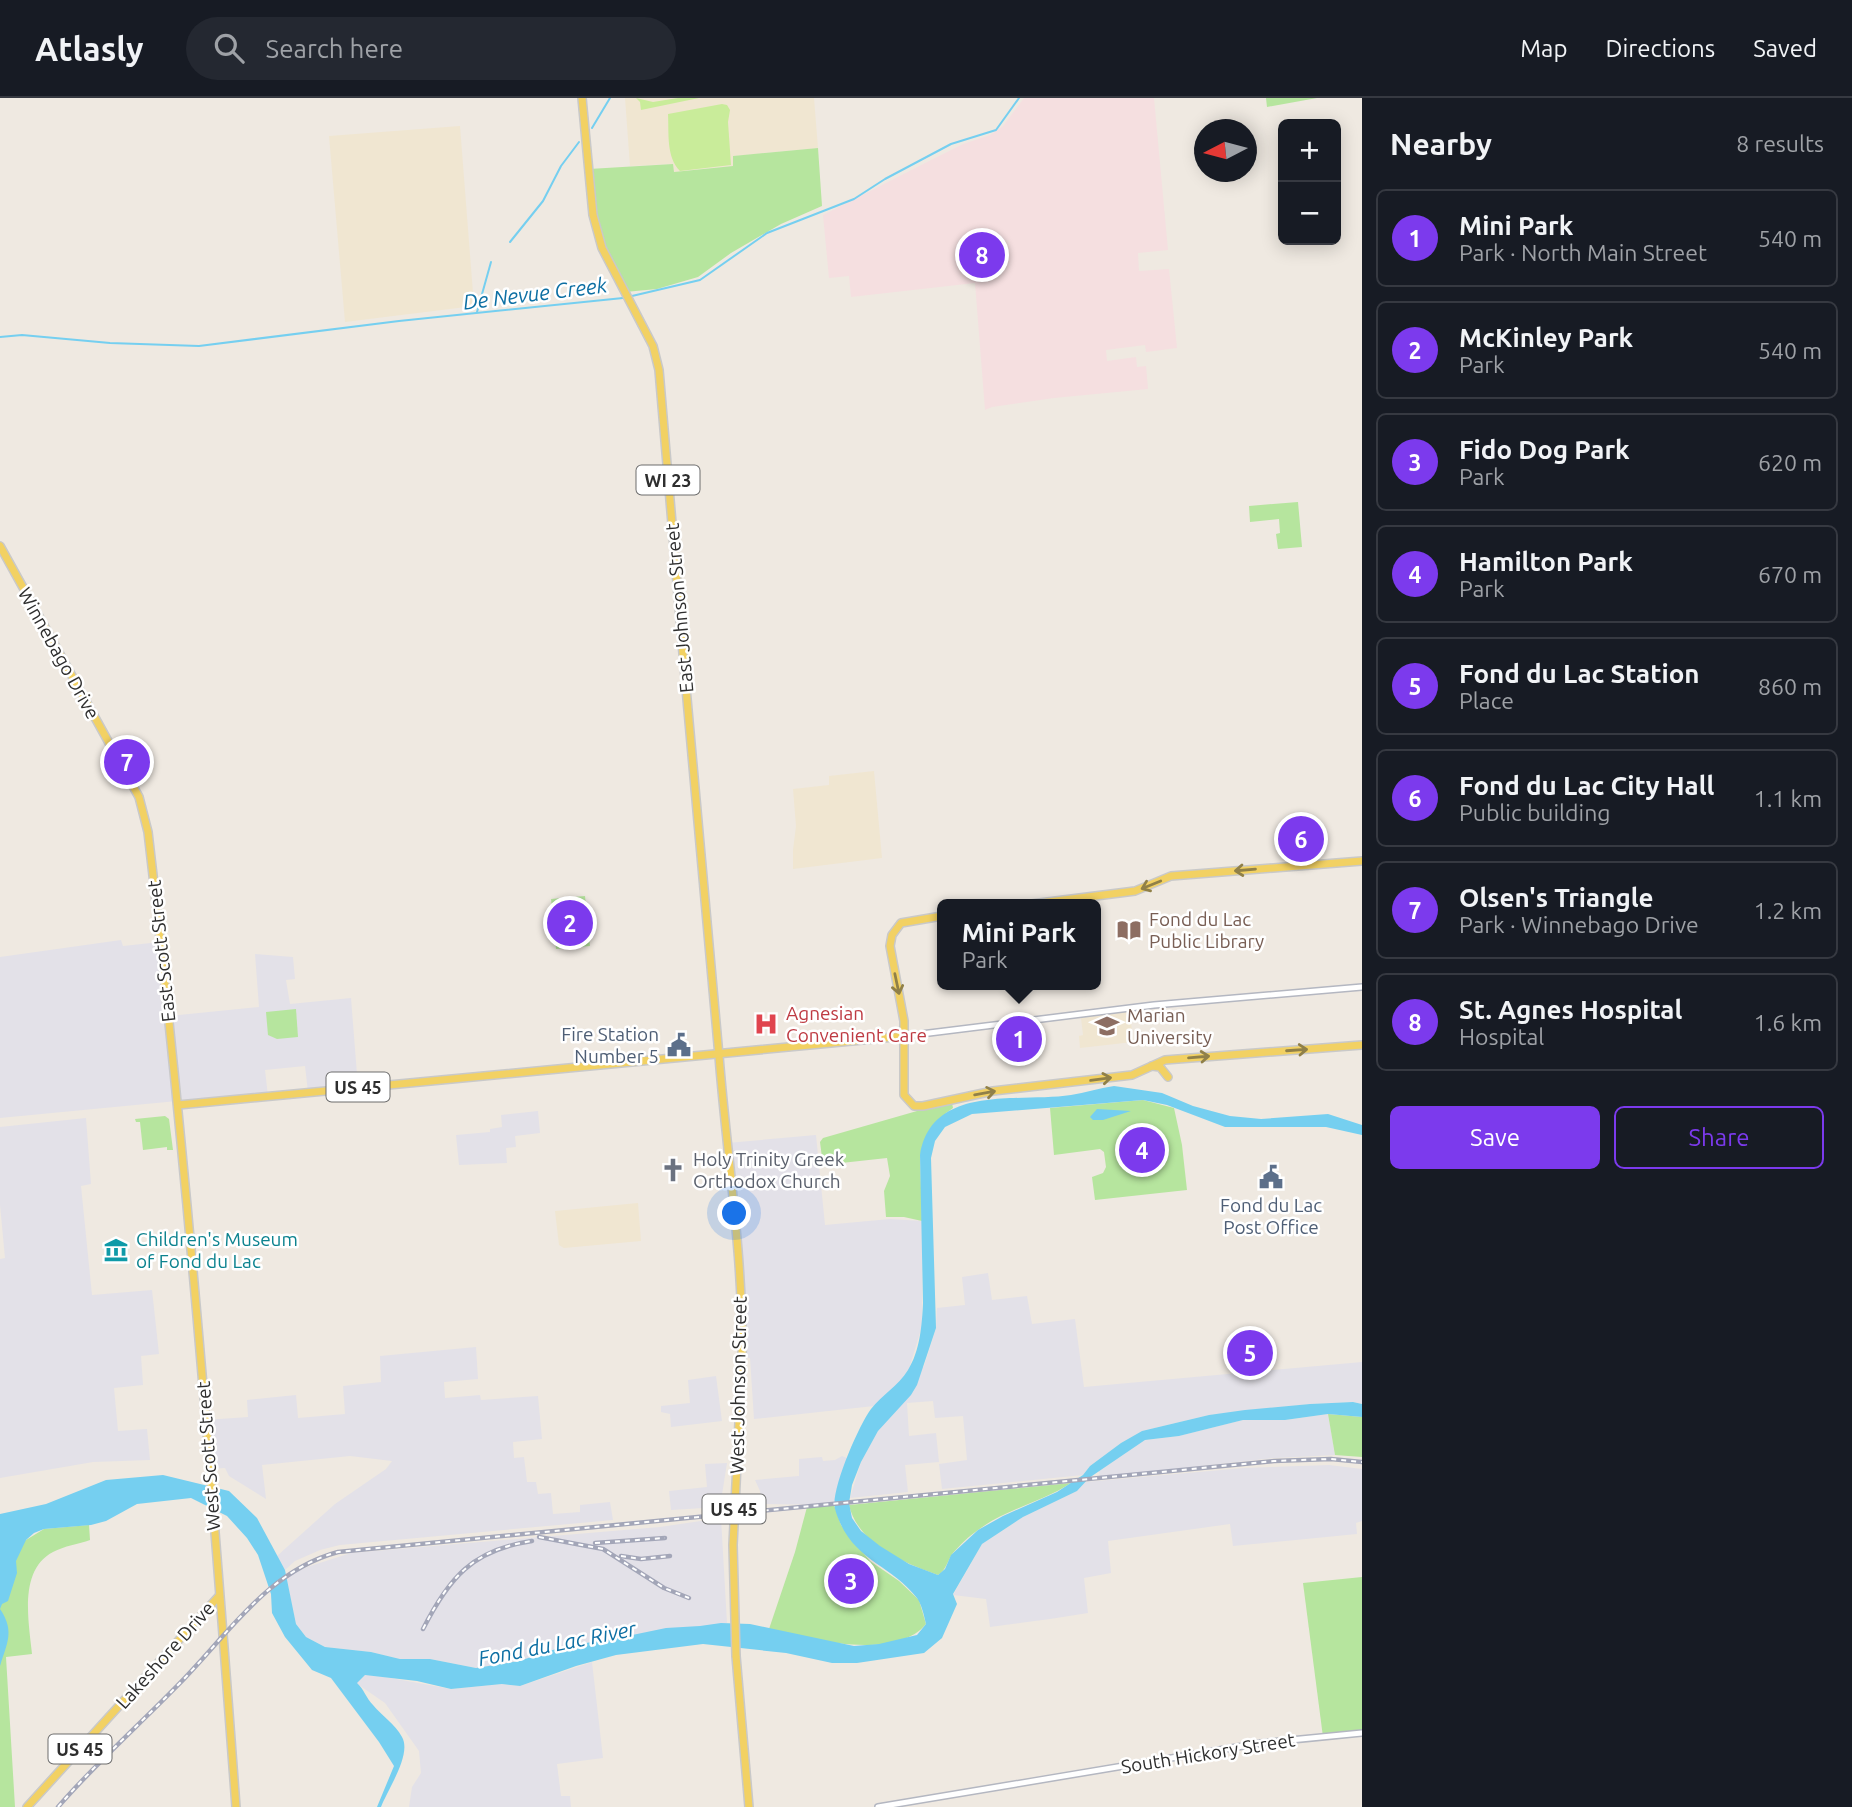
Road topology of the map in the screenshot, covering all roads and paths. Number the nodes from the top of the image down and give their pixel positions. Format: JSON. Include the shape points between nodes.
{"nodes":[{"id":1,"x":582,"y":98,"type":"edge"},
{"id":2,"x":0,"y":546,"type":"edge"},
{"id":3,"x":139,"y":797,"type":"joint"},
{"id":4,"x":1362,"y":861,"type":"edge"},
{"id":5,"x":1072,"y":899,"type":"edge"},
{"id":6,"x":937,"y":917,"type":"edge"},
{"id":7,"x":712,"y":964,"type":"joint"},
{"id":8,"x":1362,"y":987,"type":"edge"},
{"id":9,"x":904,"y":1021,"type":"junction"},
{"id":10,"x":905,"y":1036,"type":"junction"},
{"id":11,"x":892,"y":1037,"type":"junction"},
{"id":12,"x":1362,"y":1045,"type":"edge"},
{"id":13,"x":719,"y":1054,"type":"junction"},
{"id":14,"x":903,"y":1063,"type":"junction"},
{"id":15,"x":1152,"y":1066,"type":"junction"},
{"id":16,"x":1168,"y":1077,"type":"dead end"},
{"id":17,"x":178,"y":1105,"type":"junction"},
{"id":18,"x":219,"y":1596,"type":"junction"},
{"id":19,"x":1362,"y":1733,"type":"edge"},
{"id":20,"x":27,"y":1807,"type":"edge"},
{"id":21,"x":236,"y":1807,"type":"edge"},
{"id":22,"x":749,"y":1807,"type":"edge"},
{"id":23,"x":878,"y":1807,"type":"edge"}],
"edges":[{"from":1,"to":7,"type":"main road","name":"East Johnson Street","number":"WI 23","via":[[593,215],[602,248],[653,346],[659,370]]},
{"from":2,"to":3,"type":"main road","name":"Winnebago Drive"},
{"from":3,"to":17,"type":"main road","name":"East Scott Street","via":[[148,832]]},
{"from":4,"to":5,"type":"main road","one_way":true,"via":[[1171,876],[1135,891]]},
{"from":6,"to":9,"type":"main road","one_way":true,"via":[[908,921],[896,928],[890,946]]},
{"from":7,"to":13,"type":"main road","name":"West Johnson Street","number":"WI 23"},
{"from":8,"to":10,"type":"street","via":[[1159,1004]]},
{"from":9,"to":10,"type":"main road"},
{"from":9,"to":11,"type":"main road"},
{"from":10,"to":11,"type":"main road"},
{"from":10,"to":14,"type":"main road"},
{"from":11,"to":13,"type":"main road"},
{"from":11,"to":14,"type":"main road","via":[[901,1048]]},
{"from":15,"to":12,"type":"main road","one_way":true,"via":[[1165,1060]]},
{"from":13,"to":17,"type":"main road","number":"US 45"},
{"from":13,"to":22,"type":"main road","name":"West Johnson Street","number":"US 45","bridge":true,"via":[[742,1323],[733,1545],[736,1656]]},
{"from":14,"to":15,"type":"main road","one_way":true,"via":[[904,1095],[912,1105],[923,1106],[984,1093],[1132,1075]]},
{"from":15,"to":16,"type":"main road","via":[[1159,1066]]},
{"from":17,"to":18,"type":"main road","name":"West Scott Street"},
{"from":18,"to":20,"type":"main road","name":"Lakeshore Drive","number":"US 45"},
{"from":18,"to":21,"type":"main road","name":"West Scott Street"},
{"from":19,"to":23,"type":"street","name":"South Hickory Street","via":[[1261,1743]]}]}
